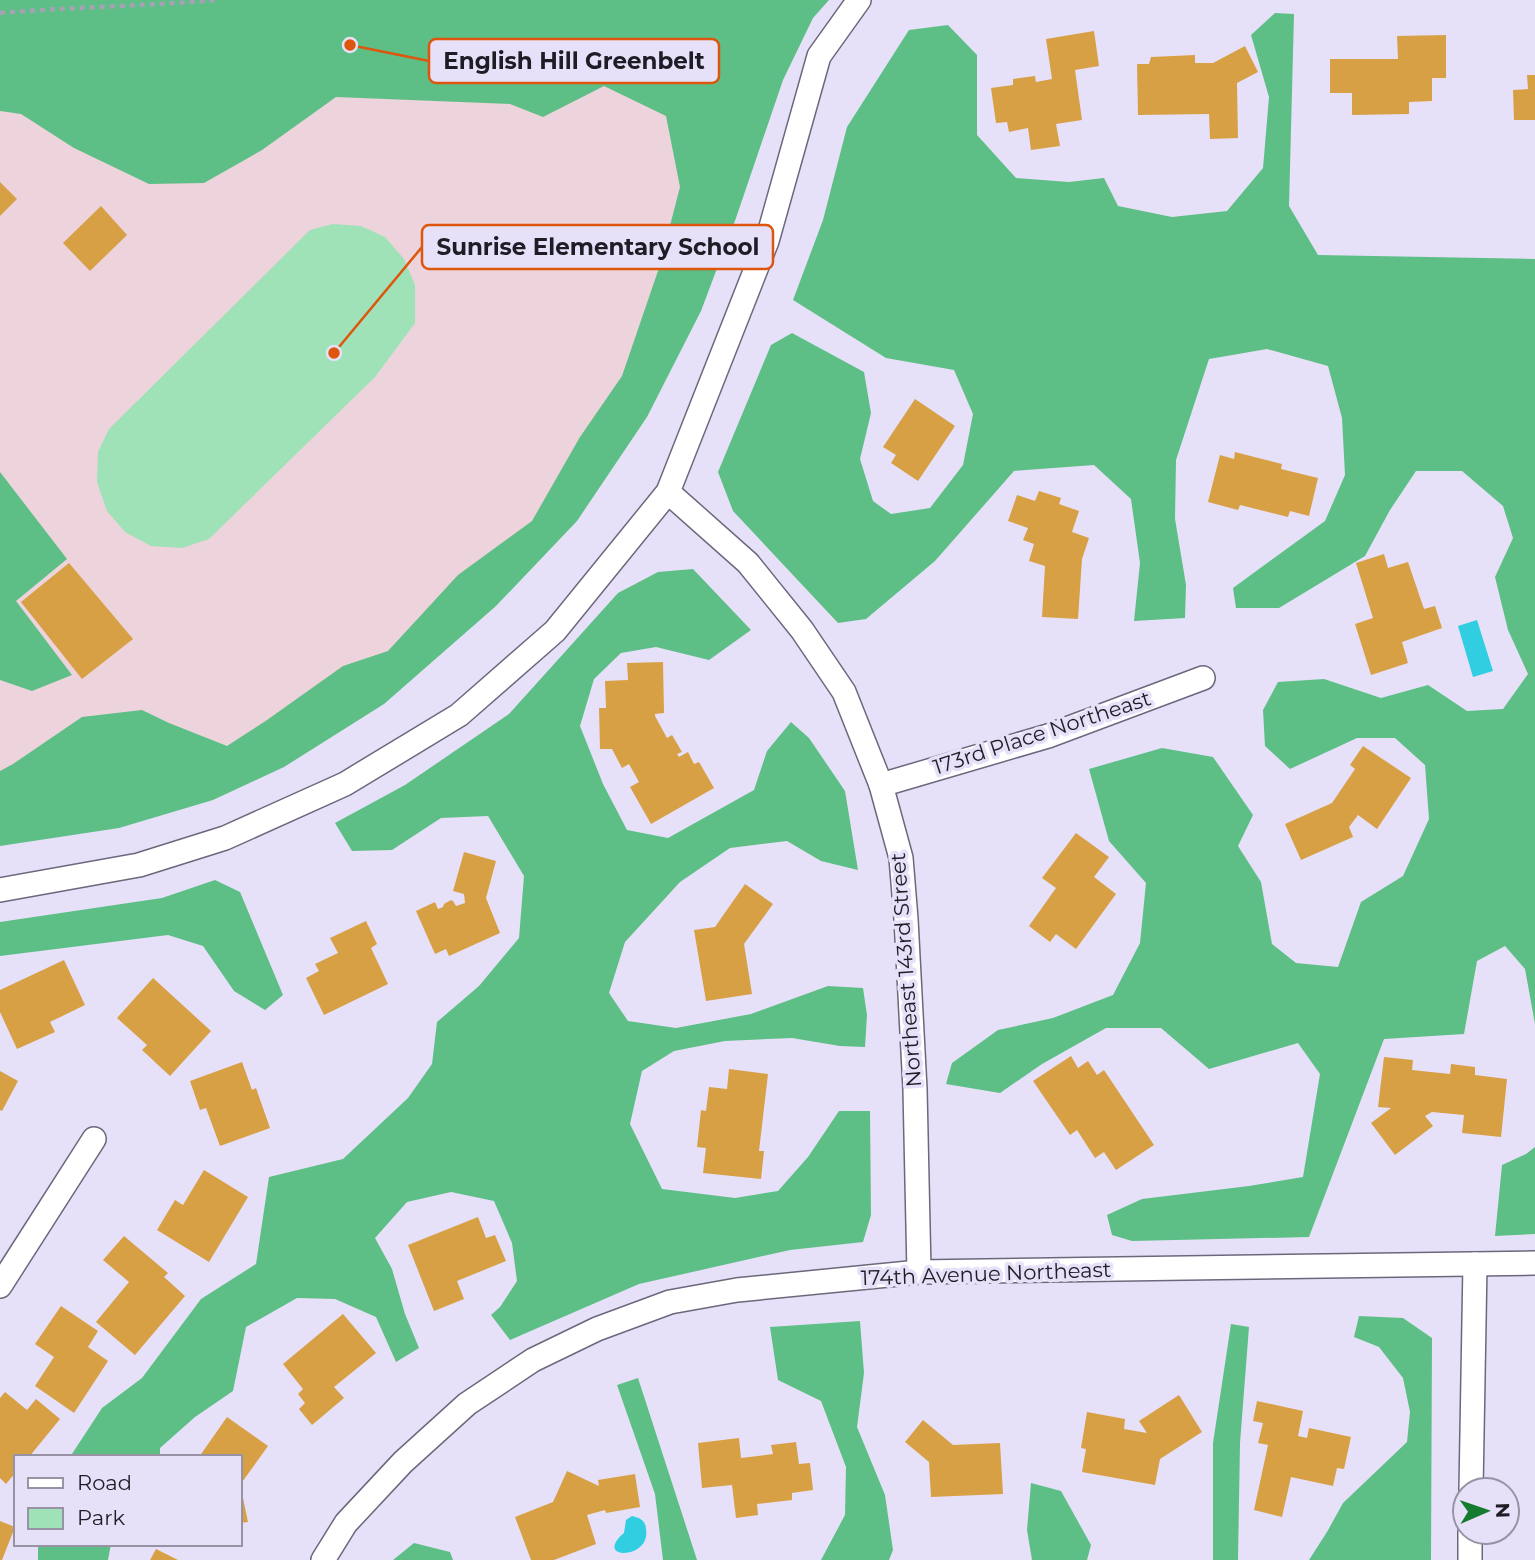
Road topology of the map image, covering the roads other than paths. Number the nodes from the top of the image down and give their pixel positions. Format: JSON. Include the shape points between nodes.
{"nodes":[{"id":1,"x":859,"y":0,"type":"edge"},
{"id":2,"x":668,"y":492,"type":"junction"},
{"id":3,"x":1202,"y":678,"type":"dead end"},
{"id":4,"x":881,"y":785,"type":"junction"},
{"id":5,"x":0,"y":890,"type":"edge"},
{"id":6,"x":94,"y":1139,"type":"dead end"},
{"id":7,"x":1535,"y":1263,"type":"edge"},
{"id":8,"x":1475,"y":1264,"type":"junction"},
{"id":9,"x":919,"y":1272,"type":"junction"},
{"id":10,"x":0,"y":1286,"type":"edge"},
{"id":11,"x":1471,"y":1476,"type":"edge"},
{"id":12,"x":323,"y":1560,"type":"edge"}],
"edges":[{"from":1,"to":2,"type":"street","via":[[820,56],[767,242]]},
{"from":2,"to":4,"type":"street","name":"Northeast 143rd Street","via":[[748,563],[802,630],[844,692]]},
{"from":2,"to":5,"type":"street","via":[[555,631],[458,715],[345,784],[225,838],[139,865]]},
{"from":3,"to":4,"type":"street","name":"173rd Place Northeast","via":[[1048,736]]},
{"from":4,"to":9,"type":"street","name":"Northeast 143rd Street","via":[[901,858],[906,919]]},
{"from":6,"to":10,"type":"street"},
{"from":7,"to":8,"type":"street","name":"174th Avenue Northeast"},
{"from":8,"to":9,"type":"street","name":"174th Avenue Northeast"},
{"from":8,"to":11,"type":"street"},
{"from":9,"to":12,"type":"street","name":"174th Avenue Northeast","via":[[737,1290],[670,1302],[597,1329],[533,1360],[467,1404],[403,1462],[346,1523]]}]}
